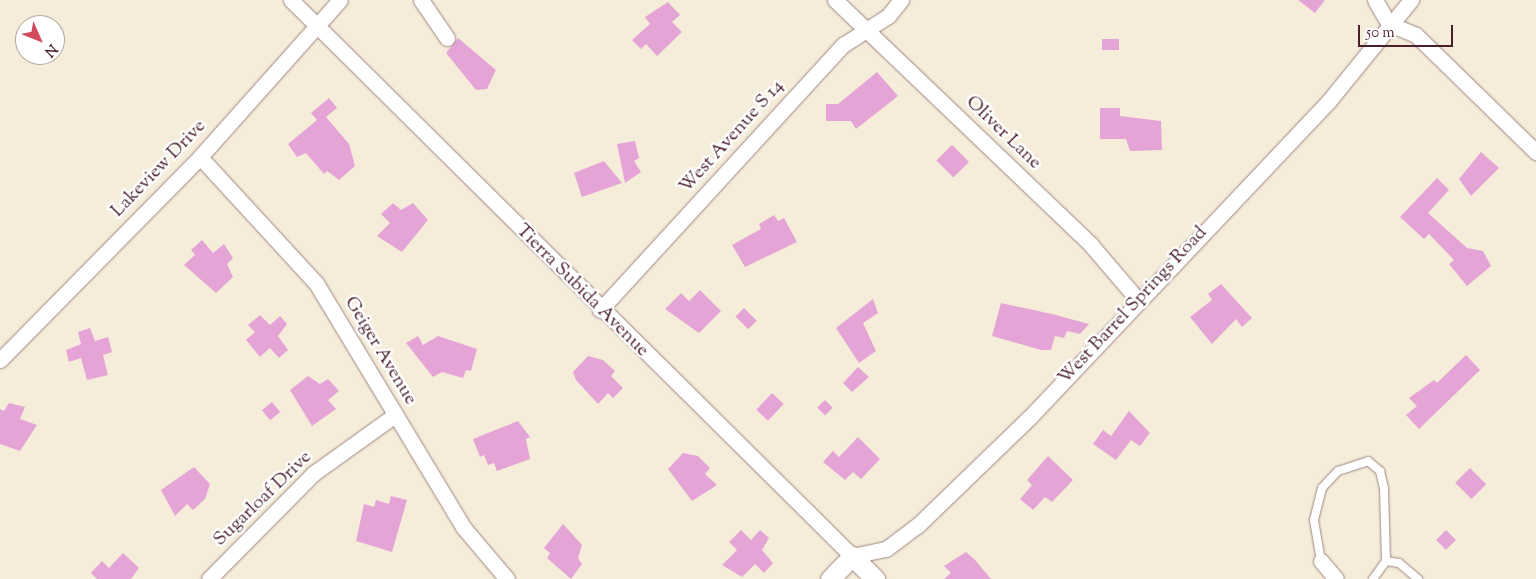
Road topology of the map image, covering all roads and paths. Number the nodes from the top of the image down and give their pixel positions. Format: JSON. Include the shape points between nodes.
{"nodes":[{"id":1,"x":291,"y":0,"type":"edge"},
{"id":2,"x":340,"y":0,"type":"edge"},
{"id":3,"x":421,"y":0,"type":"edge"},
{"id":4,"x":835,"y":0,"type":"edge"},
{"id":5,"x":901,"y":0,"type":"edge"},
{"id":6,"x":1375,"y":0,"type":"edge"},
{"id":7,"x":1411,"y":0,"type":"edge"},
{"id":8,"x":316,"y":24,"type":"junction"},
{"id":9,"x":1390,"y":24,"type":"junction"},
{"id":10,"x":865,"y":29,"type":"junction"},
{"id":11,"x":447,"y":38,"type":"dead end"},
{"id":12,"x":1536,"y":152,"type":"edge"},
{"id":13,"x":200,"y":157,"type":"junction"},
{"id":14,"x":1138,"y":300,"type":"junction"},
{"id":15,"x":600,"y":310,"type":"junction"},
{"id":16,"x":0,"y":360,"type":"edge"},
{"id":17,"x":395,"y":415,"type":"junction"},
{"id":18,"x":852,"y":556,"type":"junction"},
{"id":19,"x":1386,"y":561,"type":"junction"},
{"id":20,"x":1321,"y":562,"type":"joint"},
{"id":21,"x":209,"y":579,"type":"edge"},
{"id":22,"x":507,"y":579,"type":"edge"},
{"id":23,"x":830,"y":579,"type":"edge"},
{"id":24,"x":875,"y":579,"type":"edge"},
{"id":25,"x":1336,"y":579,"type":"edge"},
{"id":26,"x":1373,"y":579,"type":"edge"},
{"id":27,"x":1418,"y":579,"type":"edge"}],
"edges":[{"from":1,"to":8,"type":"street","name":"Tierra Subida Avenue"},
{"from":2,"to":8,"type":"street","name":"Lakeview Drive"},
{"from":3,"to":11,"type":"street"},
{"from":4,"to":10,"type":"street","name":"Oliver Lane"},
{"from":5,"to":10,"type":"street","name":"West Avenue S 14","via":[[888,16]]},
{"from":6,"to":9,"type":"street"},
{"from":7,"to":9,"type":"street","name":"West Barrel Springs Road"},
{"from":8,"to":13,"type":"street","name":"Lakeview Drive"},
{"from":8,"to":15,"type":"street","name":"Tierra Subida Avenue"},
{"from":9,"to":12,"type":"street","via":[[1416,35]]},
{"from":9,"to":14,"type":"street","name":"West Barrel Springs Road","via":[[1368,58],[1328,102]]},
{"from":10,"to":14,"type":"street","name":"Oliver Lane","via":[[1090,245]]},
{"from":10,"to":15,"type":"street","name":"West Avenue S 14","via":[[843,45]]},
{"from":13,"to":16,"type":"street","name":"Lakeview Drive"},
{"from":13,"to":17,"type":"street","name":"Geiger Avenue","via":[[316,283]]},
{"from":14,"to":18,"type":"street","name":"West Barrel Springs Road","via":[[1031,416],[917,526],[886,549]]},
{"from":15,"to":18,"type":"street","name":"Tierra Subida Avenue"},
{"from":17,"to":21,"type":"street","name":"Sugarloaf Drive","via":[[314,473]]},
{"from":17,"to":22,"type":"street","name":"Geiger Avenue","via":[[463,527]]},
{"from":18,"to":23,"type":"street"},
{"from":18,"to":24,"type":"street","name":"Tierra Subida Avenue"},
{"from":19,"to":20,"type":"lane","via":[[1384,489],[1380,471],[1368,461],[1338,471],[1322,488],[1314,520]]},
{"from":19,"to":26,"type":"lane"},
{"from":19,"to":27,"type":"lane","via":[[1408,568]]},
{"from":20,"to":25,"type":"street"}]}
